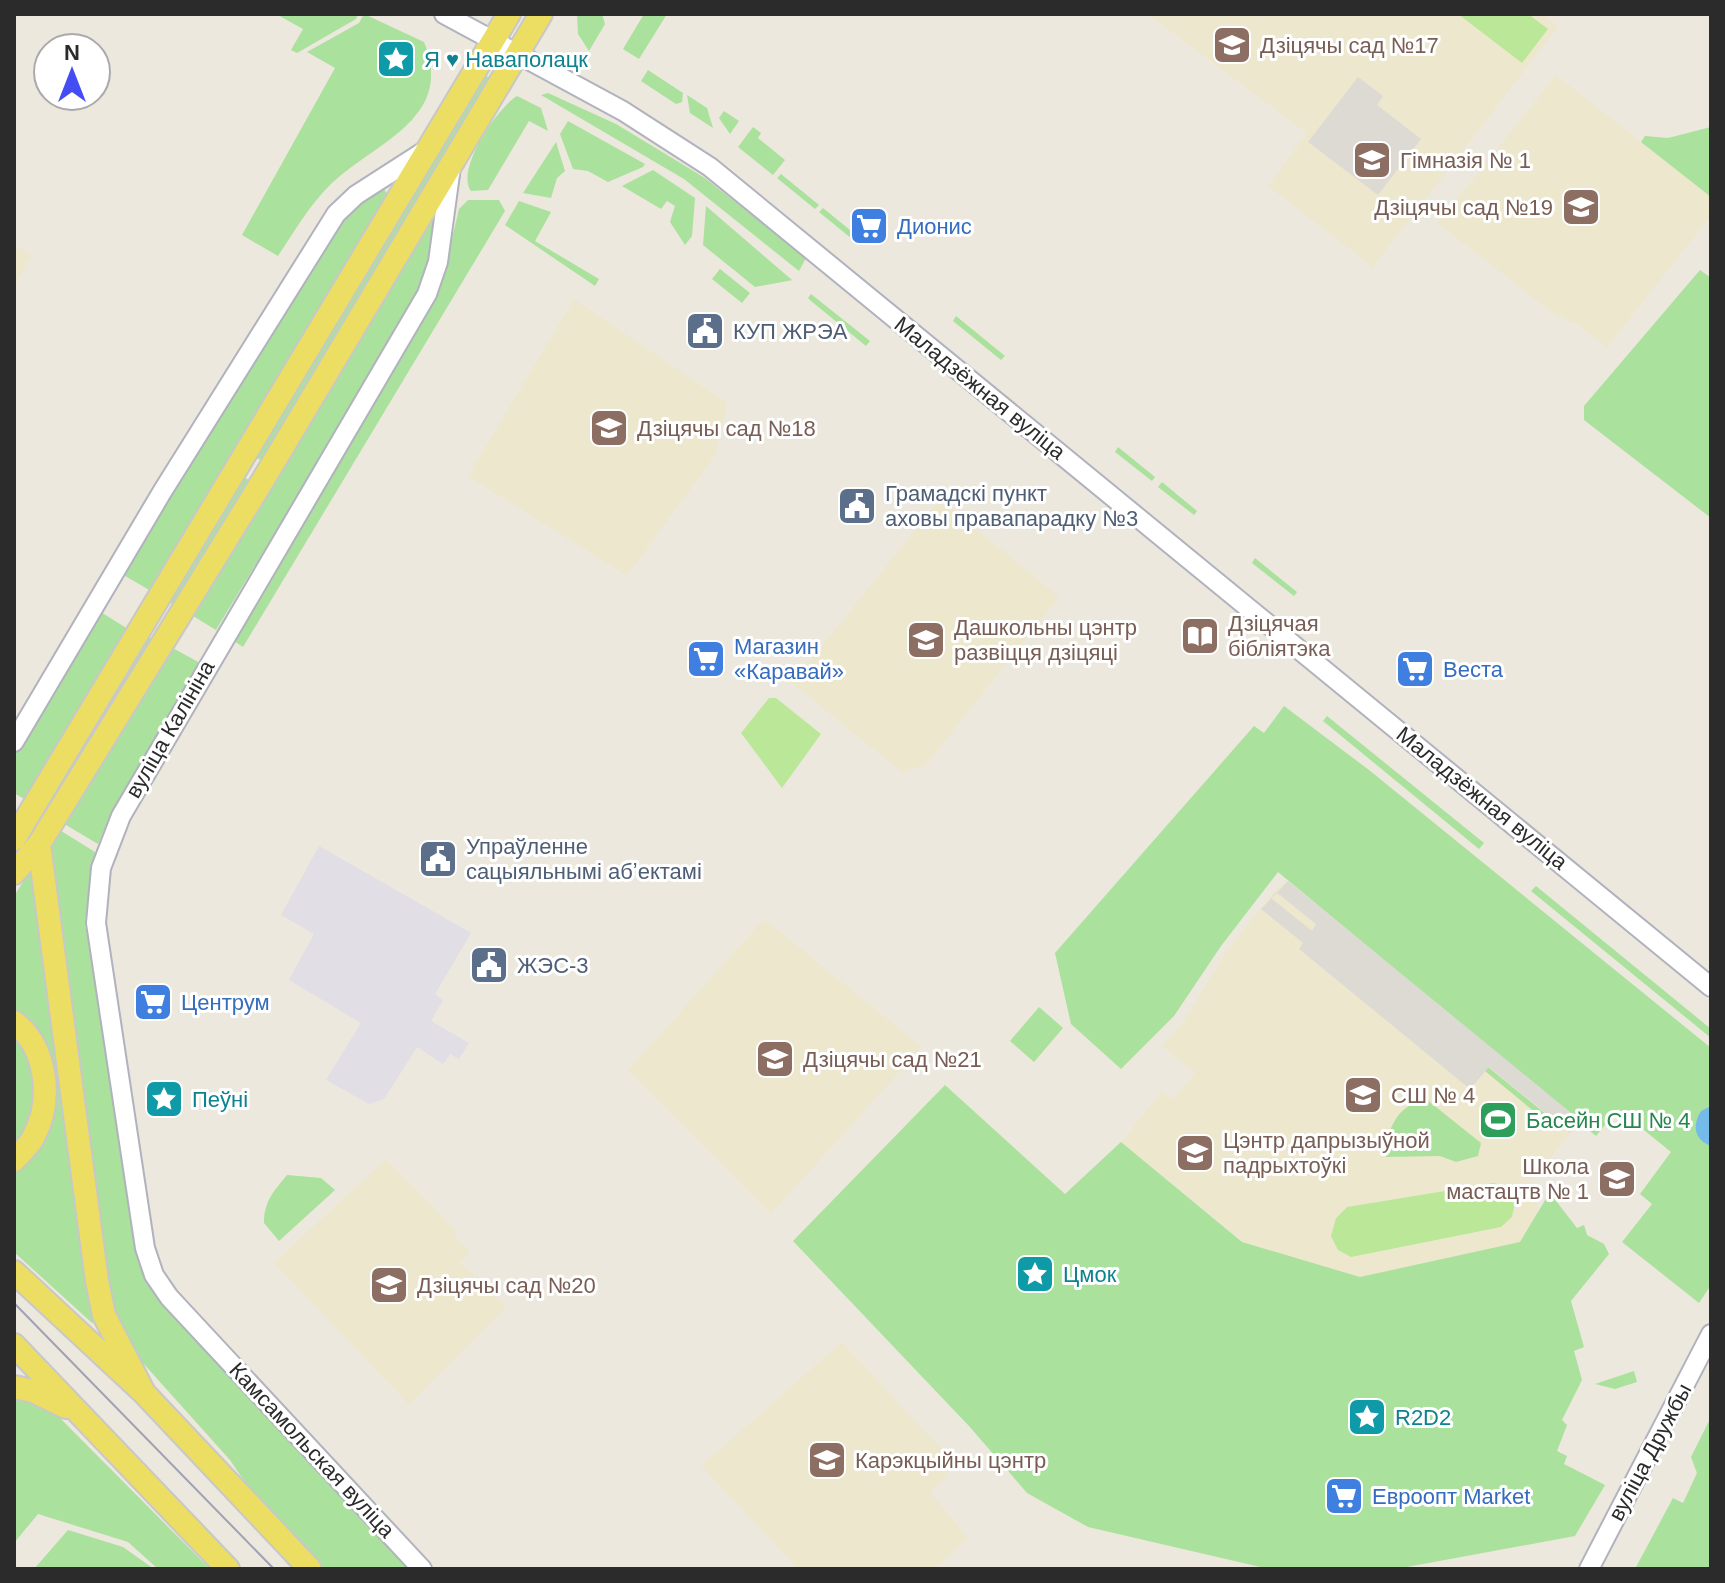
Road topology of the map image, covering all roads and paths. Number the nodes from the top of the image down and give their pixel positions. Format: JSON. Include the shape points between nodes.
{"nodes":[{"id":1,"x":444,"y":14,"type":"edge"},
{"id":2,"x":509,"y":14,"type":"edge"},
{"id":3,"x":541,"y":14,"type":"edge"},
{"id":4,"x":493,"y":38,"type":"junction"},
{"id":5,"x":517,"y":52,"type":"junction"},
{"id":6,"x":429,"y":148,"type":"junction"},
{"id":7,"x":452,"y":161,"type":"junction"},
{"id":8,"x":371,"y":185,"type":"junction"},
{"id":9,"x":395,"y":206,"type":"junction"},
{"id":10,"x":238,"y":466,"type":"junction"},
{"id":11,"x":263,"y":480,"type":"junction"},
{"id":12,"x":14,"y":742,"type":"edge"},
{"id":13,"x":71,"y":743,"type":"junction"},
{"id":14,"x":93,"y":755,"type":"junction"},
{"id":15,"x":15,"y":834,"type":"edge"},
{"id":16,"x":39,"y":844,"type":"junction"},
{"id":17,"x":14,"y":873,"type":"edge"},
{"id":18,"x":1711,"y":987,"type":"edge"},
{"id":19,"x":14,"y":1022,"type":"edge"},
{"id":20,"x":14,"y":1160,"type":"edge"},
{"id":21,"x":14,"y":1272,"type":"edge"},
{"id":22,"x":202,"y":1331,"type":"joint"},
{"id":23,"x":1711,"y":1334,"type":"edge"},
{"id":24,"x":14,"y":1345,"type":"edge"},
{"id":25,"x":14,"y":1387,"type":"edge"},
{"id":26,"x":144,"y":1393,"type":"junction"},
{"id":27,"x":82,"y":1414,"type":"junction"},
{"id":28,"x":228,"y":1569,"type":"edge"},
{"id":29,"x":310,"y":1569,"type":"edge"},
{"id":30,"x":422,"y":1569,"type":"edge"},
{"id":31,"x":1589,"y":1569,"type":"edge"}],
"edges":[{"from":1,"to":4,"type":"street","name":"Маладзёжная вуліца"},
{"from":2,"to":4,"type":"main road"},
{"from":3,"to":5,"type":"main road","name":"вуліца Калініна"},
{"from":4,"to":5,"type":"street","name":"Маладзёжная вуліца"},
{"from":4,"to":6,"type":"main road"},
{"from":5,"to":7,"type":"main road","name":"вуліца Калініна"},
{"from":5,"to":18,"type":"street","name":"Маладзёжная вуліца","via":[[710,167]]},
{"from":6,"to":8,"type":"street"},
{"from":6,"to":9,"type":"main road"},
{"from":7,"to":11,"type":"main road","name":"вуліца Калініна"},
{"from":7,"to":22,"type":"street","name":"вуліца Калініна","via":[[445,226],[427,294],[213,653],[121,816],[101,868],[96,923],[145,1248],[154,1275]]},
{"from":8,"to":9,"type":"street","via":[[393,188]]},
{"from":8,"to":12,"type":"street","via":[[336,214],[321,237]]},
{"from":9,"to":10,"type":"main road"},
{"from":10,"to":11,"type":"main road"},
{"from":10,"to":13,"type":"main road"},
{"from":11,"to":14,"type":"main road","name":"вуліца Калініна"},
{"from":13,"to":14,"type":"main road"},
{"from":13,"to":15,"type":"main road"},
{"from":14,"to":16,"type":"main road","name":"вуліца Калініна"},
{"from":16,"to":17,"type":"main road","name":"вуліца Калініна"},
{"from":16,"to":26,"type":"main road","via":[[97,1281],[104,1315]]},
{"from":19,"to":20,"type":"main road","via":[[37,1047],[45,1077],[44,1109],[34,1138]]},
{"from":21,"to":26,"type":"main road"},
{"from":22,"to":30,"type":"street","name":"Камсамольская вуліца"},
{"from":23,"to":31,"type":"street","name":"вуліца Дружбы"},
{"from":24,"to":27,"type":"main road"},
{"from":25,"to":27,"type":"main road"},
{"from":26,"to":29,"type":"main road"},
{"from":27,"to":28,"type":"main road"}]}
